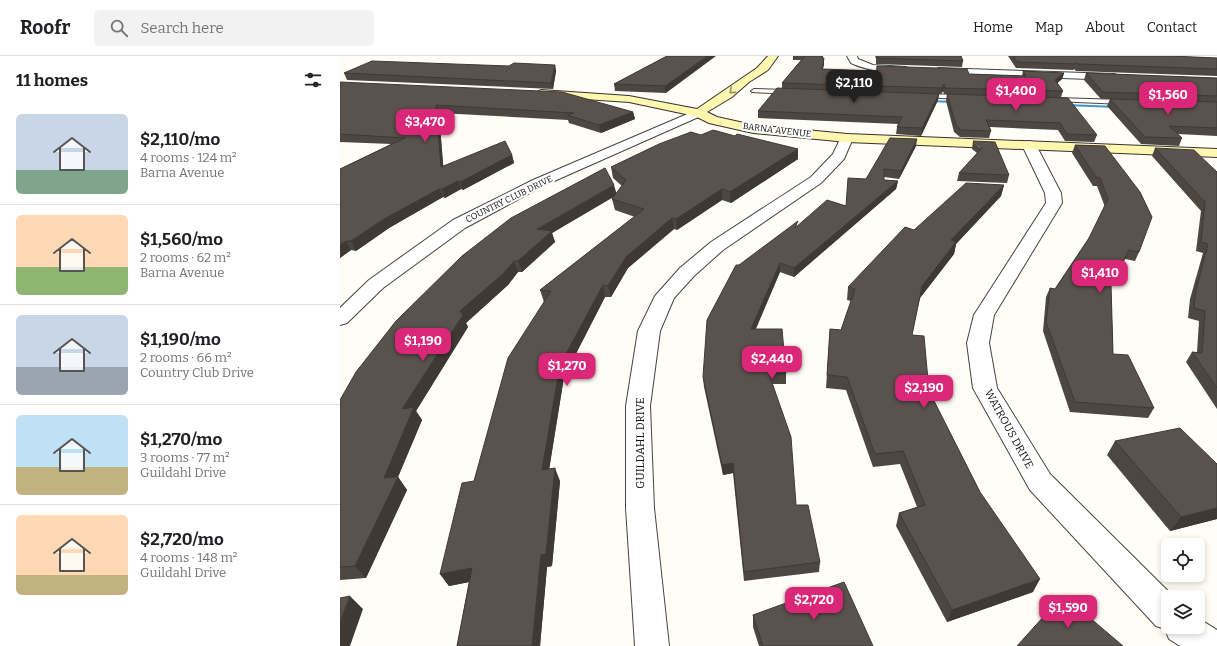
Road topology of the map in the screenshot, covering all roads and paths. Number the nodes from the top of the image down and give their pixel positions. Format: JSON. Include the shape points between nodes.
{"nodes":[{"id":1,"x":773,"y":56,"type":"edge"},
{"id":2,"x":852,"y":56,"type":"edge"},
{"id":3,"x":986,"y":61,"type":"dead end"},
{"id":4,"x":764,"y":69,"type":"junction"},
{"id":5,"x":992,"y":72,"type":"junction"},
{"id":6,"x":1124,"y":77,"type":"edge"},
{"id":7,"x":529,"y":92,"type":"edge"},
{"id":8,"x":795,"y":92,"type":"edge"},
{"id":9,"x":749,"y":94,"type":"joint"},
{"id":10,"x":918,"y":95,"type":"edge"},
{"id":11,"x":966,"y":97,"type":"edge"},
{"id":12,"x":1052,"y":100,"type":"edge"},
{"id":13,"x":1130,"y":103,"type":"edge"},
{"id":14,"x":734,"y":104,"type":"dead end"},
{"id":15,"x":699,"y":114,"type":"junction"},
{"id":16,"x":847,"y":138,"type":"junction"},
{"id":17,"x":1029,"y":145,"type":"junction"},
{"id":18,"x":1217,"y":153,"type":"edge"},
{"id":19,"x":340,"y":319,"type":"edge"},
{"id":20,"x":1161,"y":607,"type":"edge"},
{"id":21,"x":1192,"y":634,"type":"edge"},
{"id":22,"x":652,"y":646,"type":"edge"},
{"id":23,"x":1211,"y":646,"type":"edge"}],
"edges":[{"from":1,"to":4,"type":"street","name":"COUNTRY CLUB DRIVE"},
{"from":2,"to":5,"type":"street","via":[[854,61],[862,66],[874,68]]},
{"from":3,"to":5,"type":"street"},
{"from":4,"to":9,"type":"street","name":"COUNTRY CLUB DRIVE","via":[[765,74],[760,87]]},
{"from":4,"to":15,"type":"street","name":"COUNTRY CLUB DRIVE","one_way":true},
{"from":5,"to":6,"type":"street"},
{"from":7,"to":15,"type":"street","name":"BARNA AVENUE","via":[[622,98]]},
{"from":8,"to":9,"type":"lane"},
{"from":10,"to":11,"type":"lane"},
{"from":12,"to":13,"type":"lane"},
{"from":14,"to":15,"type":"street","name":"COUNTRY CLUB DRIVE"},
{"from":15,"to":16,"type":"street","name":"BARNA AVENUE","via":[[713,120],[753,129]]},
{"from":15,"to":19,"type":"street","name":"COUNTRY CLUB DRIVE","via":[[538,183],[459,224],[376,284]]},
{"from":16,"to":17,"type":"street","name":"BARNA AVENUE"},
{"from":16,"to":22,"type":"street","name":"GUILDAHL DRIVE","via":[[839,156],[816,180],[717,246],[687,272],[665,296],[649,331],[638,406],[640,508]]},
{"from":17,"to":18,"type":"street","name":"BARNA AVENUE"},
{"from":17,"to":20,"type":"street","name":"WATROUS DRIVE","via":[[1053,193],[1054,203],[984,315],[978,344],[985,388],[1040,482]]},
{"from":21,"to":23,"type":"street"}]}
